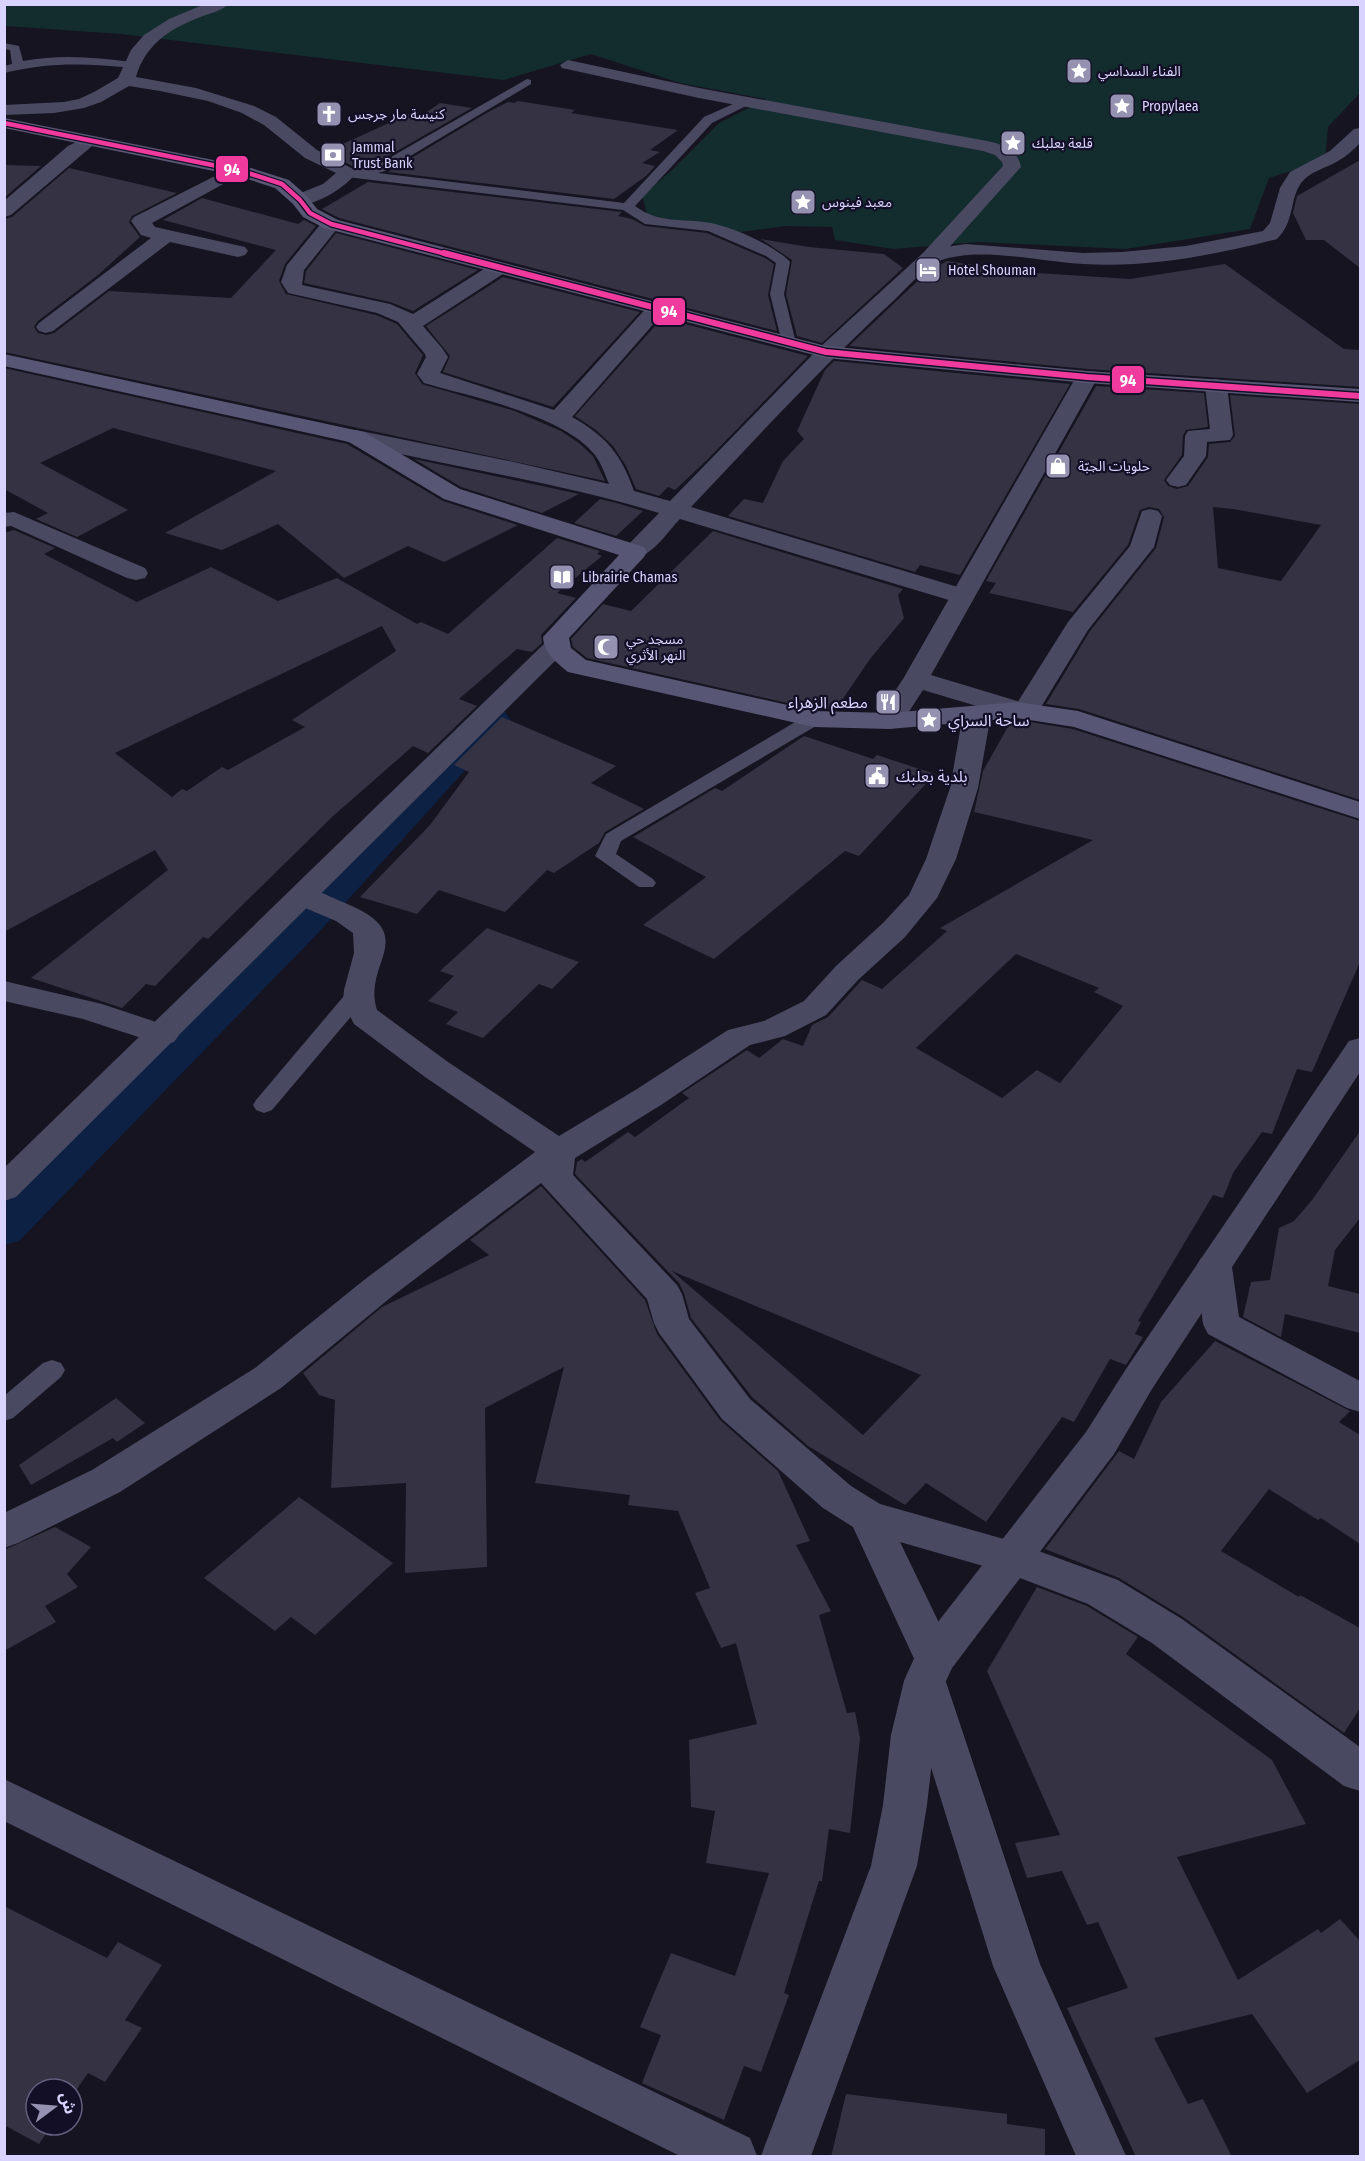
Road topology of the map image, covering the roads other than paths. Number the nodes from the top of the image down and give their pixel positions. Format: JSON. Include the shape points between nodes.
{"nodes":[{"id":1,"x":220,"y":4,"type":"edge"},
{"id":2,"x":4,"y":46,"type":"edge"},
{"id":3,"x":18,"y":65,"type":"junction"},
{"id":4,"x":568,"y":65,"type":"dead end"},
{"id":5,"x":4,"y":70,"type":"edge"},
{"id":6,"x":128,"y":73,"type":"junction"},
{"id":7,"x":526,"y":82,"type":"dead end"},
{"id":8,"x":746,"y":102,"type":"junction"},
{"id":9,"x":4,"y":110,"type":"edge"},
{"id":10,"x":4,"y":123,"type":"edge"},
{"id":11,"x":4,"y":137,"type":"edge"},
{"id":12,"x":1357,"y":141,"type":"edge"},
{"id":13,"x":82,"y":145,"type":"junction"},
{"id":14,"x":347,"y":173,"type":"junction"},
{"id":15,"x":221,"y":178,"type":"junction"},
{"id":16,"x":300,"y":200,"type":"junction"},
{"id":17,"x":7,"y":206,"type":"edge"},
{"id":18,"x":627,"y":207,"type":"junction"},
{"id":19,"x":331,"y":224,"type":"junction"},
{"id":20,"x":167,"y":235,"type":"junction"},
{"id":21,"x":238,"y":251,"type":"dead end"},
{"id":22,"x":929,"y":258,"type":"junction"},
{"id":23,"x":499,"y":268,"type":"junction"},
{"id":24,"x":657,"y":308,"type":"junction"},
{"id":25,"x":412,"y":324,"type":"junction"},
{"id":26,"x":46,"y":327,"type":"dead end"},
{"id":27,"x":789,"y":343,"type":"junction"},
{"id":28,"x":826,"y":352,"type":"junction"},
{"id":29,"x":4,"y":360,"type":"edge"},
{"id":30,"x":1087,"y":377,"type":"junction"},
{"id":31,"x":1216,"y":386,"type":"junction"},
{"id":32,"x":1360,"y":396,"type":"edge"},
{"id":33,"x":559,"y":418,"type":"junction"},
{"id":34,"x":356,"y":437,"type":"junction"},
{"id":35,"x":1178,"y":480,"type":"dead end"},
{"id":36,"x":624,"y":495,"type":"junction"},
{"id":37,"x":677,"y":510,"type":"junction"},
{"id":38,"x":1150,"y":516,"type":"dead end"},
{"id":39,"x":4,"y":520,"type":"edge"},
{"id":40,"x":635,"y":552,"type":"junction"},
{"id":41,"x":136,"y":573,"type":"dead end"},
{"id":42,"x":962,"y":596,"type":"junction"},
{"id":43,"x":556,"y":646,"type":"junction"},
{"id":44,"x":916,"y":679,"type":"junction"},
{"id":45,"x":1021,"y":711,"type":"junction"},
{"id":46,"x":976,"y":714,"type":"junction"},
{"id":47,"x":814,"y":719,"type":"junction"},
{"id":48,"x":889,"y":720,"type":"junction"},
{"id":49,"x":1360,"y":811,"type":"edge"},
{"id":50,"x":646,"y":883,"type":"dead end"},
{"id":51,"x":310,"y":900,"type":"junction"},
{"id":52,"x":4,"y":991,"type":"edge"},
{"id":53,"x":357,"y":995,"type":"junction"},
{"id":54,"x":163,"y":1035,"type":"junction"},
{"id":55,"x":1360,"y":1048,"type":"edge"},
{"id":56,"x":264,"y":1105,"type":"dead end"},
{"id":57,"x":559,"y":1152,"type":"junction"},
{"id":58,"x":4,"y":1189,"type":"edge"},
{"id":59,"x":1214,"y":1267,"type":"junction"},
{"id":60,"x":52,"y":1370,"type":"dead end"},
{"id":61,"x":1360,"y":1398,"type":"edge"},
{"id":62,"x":4,"y":1411,"type":"edge"},
{"id":63,"x":868,"y":1516,"type":"junction"},
{"id":64,"x":4,"y":1532,"type":"edge"},
{"id":65,"x":1011,"y":1557,"type":"junction"},
{"id":66,"x":930,"y":1669,"type":"junction"},
{"id":67,"x":1360,"y":1772,"type":"edge"},
{"id":68,"x":4,"y":1799,"type":"edge"},
{"id":69,"x":732,"y":2157,"type":"edge"},
{"id":70,"x":786,"y":2157,"type":"edge"},
{"id":71,"x":1101,"y":2157,"type":"edge"}],
"edges":[{"from":1,"to":6,"type":"street","via":[[147,38]]},
{"from":2,"to":3,"type":"lane","via":[[15,48]]},
{"from":3,"to":5,"type":"lane"},
{"from":3,"to":6,"type":"lane","via":[[73,61]]},
{"from":4,"to":8,"type":"street"},
{"from":6,"to":9,"type":"street","via":[[86,102]]},
{"from":6,"to":14,"type":"street","via":[[251,111],[310,154]]},
{"from":7,"to":14,"type":"lane","via":[[381,168],[365,174]]},
{"from":8,"to":18,"type":"lane","via":[[708,120]]},
{"from":8,"to":22,"type":"street","via":[[987,146],[1011,159],[1012,167]]},
{"from":10,"to":13,"type":"main road"},
{"from":11,"to":13,"type":"main road"},
{"from":12,"to":22,"type":"street","via":[[1294,178],[1281,224],[1269,235],[1138,257],[1067,258],[970,250]]},
{"from":13,"to":15,"type":"main road"},
{"from":13,"to":16,"type":"main road","via":[[242,171],[282,184]]},
{"from":13,"to":17,"type":"street"},
{"from":14,"to":16,"type":"street","via":[[330,188]]},
{"from":14,"to":18,"type":"lane"},
{"from":15,"to":16,"type":"main road","via":[[287,201]]},
{"from":15,"to":20,"type":"street","via":[[141,221],[148,231]]},
{"from":16,"to":19,"type":"main road","via":[[310,213]]},
{"from":18,"to":27,"type":"lane","via":[[645,220],[710,227],[783,262],[777,294]]},
{"from":19,"to":23,"type":"main road"},
{"from":19,"to":25,"type":"street","via":[[294,269],[291,282],[295,289],[383,308]]},
{"from":20,"to":21,"type":"street"},
{"from":20,"to":26,"type":"street"},
{"from":22,"to":28,"type":"street"},
{"from":23,"to":24,"type":"main road"},
{"from":23,"to":25,"type":"street"},
{"from":24,"to":27,"type":"main road"},
{"from":24,"to":33,"type":"street"},
{"from":25,"to":33,"type":"street","via":[[437,357],[428,374],[432,378]]},
{"from":27,"to":28,"type":"main road"},
{"from":28,"to":30,"type":"main road"},
{"from":28,"to":37,"type":"street"},
{"from":29,"to":34,"type":"main road"},
{"from":30,"to":31,"type":"main road"},
{"from":30,"to":42,"type":"street"},
{"from":31,"to":32,"type":"main road"},
{"from":31,"to":35,"type":"street","via":[[1222,435],[1196,436],[1196,456]]},
{"from":33,"to":36,"type":"street","via":[[599,446],[610,459]]},
{"from":34,"to":36,"type":"street"},
{"from":34,"to":40,"type":"main road","via":[[452,494]]},
{"from":36,"to":37,"type":"street"},
{"from":37,"to":40,"type":"street"},
{"from":37,"to":42,"type":"street"},
{"from":38,"to":45,"type":"street","via":[[1142,547],[1077,627]]},
{"from":39,"to":41,"type":"street","via":[[14,519]]},
{"from":40,"to":43,"type":"main road","via":[[569,622],[556,638]]},
{"from":42,"to":44,"type":"street"},
{"from":43,"to":47,"type":"main road","via":[[577,666]]},
{"from":43,"to":51,"type":"street"},
{"from":44,"to":45,"type":"street"},
{"from":44,"to":48,"type":"street"},
{"from":45,"to":46,"type":"main road"},
{"from":45,"to":49,"type":"main road","via":[[1078,719]]},
{"from":46,"to":48,"type":"main road"},
{"from":46,"to":57,"type":"street","via":[[964,788],[941,859],[922,898],[894,930],[815,1008],[774,1029],[739,1037]]},
{"from":47,"to":48,"type":"main road"},
{"from":47,"to":50,"type":"lane","via":[[613,838],[605,856]]},
{"from":51,"to":53,"type":"street","via":[[362,923],[369,936],[370,949]]},
{"from":51,"to":54,"type":"street"},
{"from":52,"to":54,"type":"street","via":[[91,1011]]},
{"from":53,"to":56,"type":"lane"},
{"from":53,"to":57,"type":"street","via":[[362,1012],[374,1024]]},
{"from":54,"to":58,"type":"street"},
{"from":55,"to":59,"type":"street"},
{"from":57,"to":63,"type":"street","via":[[555,1178],[664,1294],[672,1323],[736,1409],[837,1497]]},
{"from":57,"to":64,"type":"street","via":[[377,1289],[268,1378],[106,1481]]},
{"from":59,"to":61,"type":"street","via":[[1221,1324]]},
{"from":59,"to":65,"type":"street","via":[[1100,1443]]},
{"from":60,"to":62,"type":"lane"},
{"from":63,"to":65,"type":"street"},
{"from":63,"to":66,"type":"street"},
{"from":65,"to":66,"type":"street"},
{"from":65,"to":67,"type":"street","via":[[1104,1592],[1133,1609]]},
{"from":66,"to":70,"type":"street","via":[[913,1735],[894,1866]]},
{"from":66,"to":71,"type":"street","via":[[1017,1966]]},
{"from":68,"to":69,"type":"street"}]}
